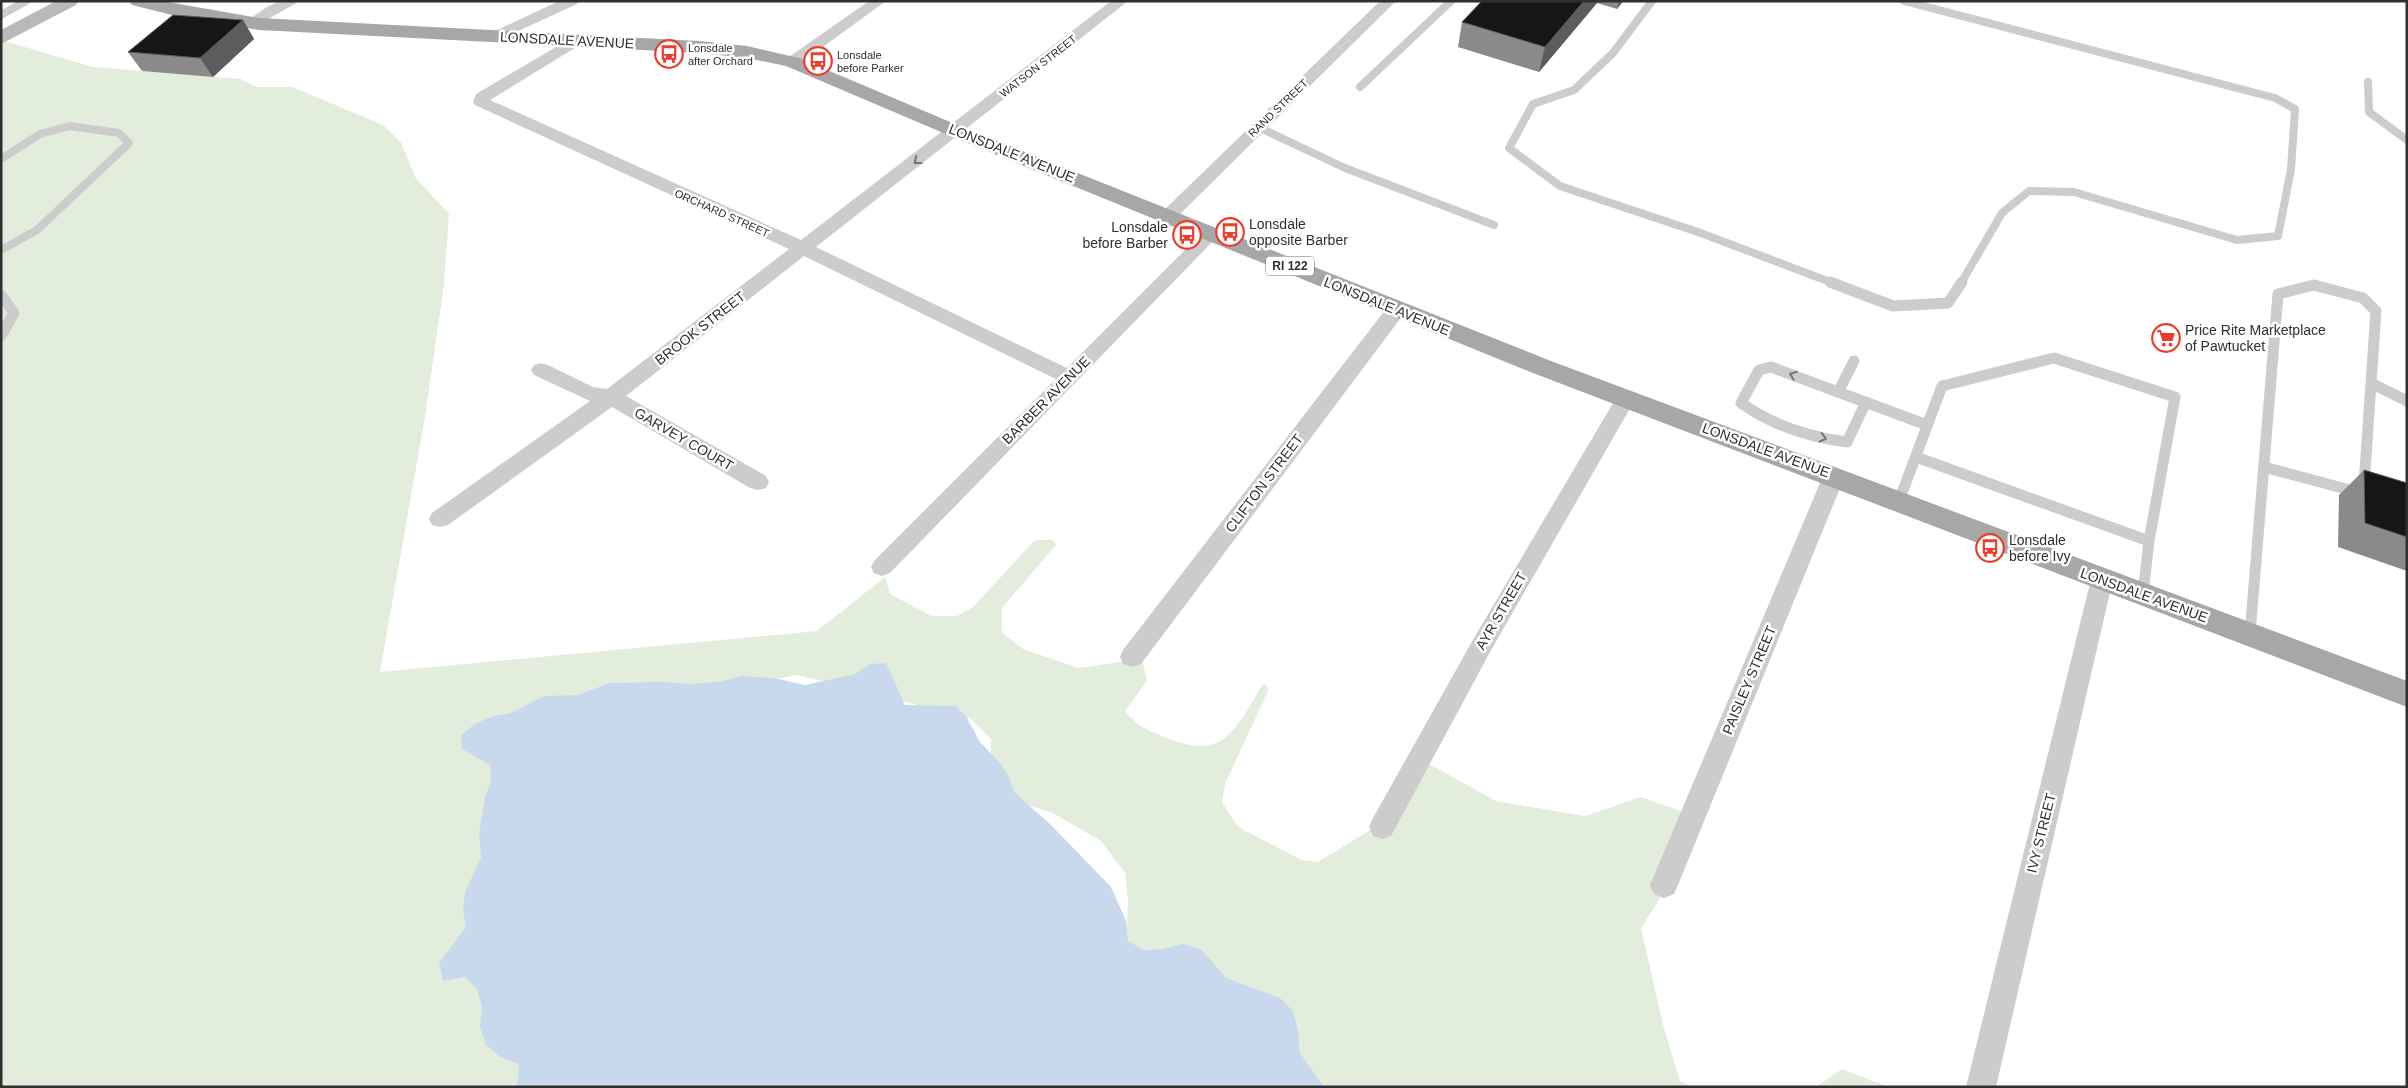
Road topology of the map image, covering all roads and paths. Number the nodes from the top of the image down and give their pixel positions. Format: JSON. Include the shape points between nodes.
{"nodes":[{"id":1,"x":26,"y":1,"type":"edge"},
{"id":2,"x":70,"y":1,"type":"edge"},
{"id":3,"x":138,"y":1,"type":"edge"},
{"id":4,"x":293,"y":1,"type":"edge"},
{"id":5,"x":572,"y":1,"type":"edge"},
{"id":6,"x":879,"y":1,"type":"edge"},
{"id":7,"x":1122,"y":1,"type":"edge"},
{"id":8,"x":1389,"y":1,"type":"edge"},
{"id":9,"x":1451,"y":1,"type":"edge"},
{"id":10,"x":1652,"y":1,"type":"edge"},
{"id":11,"x":1904,"y":1,"type":"edge"},
{"id":12,"x":1,"y":15,"type":"edge"},
{"id":13,"x":251,"y":23,"type":"junction"},
{"id":14,"x":496,"y":36,"type":"junction"},
{"id":15,"x":1,"y":38,"type":"edge"},
{"id":16,"x":578,"y":40,"type":"junction"},
{"id":17,"x":792,"y":62,"type":"junction"},
{"id":18,"x":2368,"y":82,"type":"dead end"},
{"id":19,"x":1360,"y":87,"type":"dead end"},
{"id":20,"x":1258,"y":128,"type":"junction"},
{"id":21,"x":955,"y":131,"type":"junction"},
{"id":22,"x":2407,"y":140,"type":"edge"},
{"id":23,"x":1,"y":159,"type":"edge"},
{"id":24,"x":1168,"y":216,"type":"junction"},
{"id":25,"x":1494,"y":225,"type":"dead end"},
{"id":26,"x":1210,"y":234,"type":"junction"},
{"id":27,"x":802,"y":248,"type":"junction"},
{"id":28,"x":1,"y":250,"type":"edge"},
{"id":29,"x":1,"y":295,"type":"edge"},
{"id":30,"x":1396,"y":310,"type":"junction"},
{"id":31,"x":1,"y":336,"type":"edge"},
{"id":32,"x":1854,"y":361,"type":"dead end"},
{"id":33,"x":541,"y":370,"type":"dead end"},
{"id":34,"x":1068,"y":377,"type":"junction"},
{"id":35,"x":2371,"y":383,"type":"junction"},
{"id":36,"x":1838,"y":392,"type":"junction"},
{"id":37,"x":611,"y":397,"type":"junction"},
{"id":38,"x":1626,"y":398,"type":"junction"},
{"id":39,"x":2407,"y":401,"type":"edge"},
{"id":40,"x":1866,"y":402,"type":"junction"},
{"id":41,"x":1928,"y":425,"type":"junction"},
{"id":42,"x":1916,"y":457,"type":"junction"},
{"id":43,"x":2264,"y":467,"type":"junction"},
{"id":44,"x":1834,"y":476,"type":"junction"},
{"id":45,"x":758,"y":482,"type":"dead end"},
{"id":46,"x":1899,"y":501,"type":"junction"},
{"id":47,"x":440,"y":519,"type":"dead end"},
{"id":48,"x":2149,"y":541,"type":"junction"},
{"id":49,"x":882,"y":567,"type":"dead end"},
{"id":50,"x":2102,"y":579,"type":"junction"},
{"id":51,"x":2143,"y":594,"type":"junction"},
{"id":52,"x":2250,"y":634,"type":"junction"},
{"id":53,"x":1132,"y":657,"type":"dead end"},
{"id":54,"x":2407,"y":694,"type":"edge"},
{"id":55,"x":1382,"y":827,"type":"dead end"},
{"id":56,"x":1664,"y":885,"type":"dead end"},
{"id":57,"x":1986,"y":1084,"type":"edge"}],
"edges":[{"from":1,"to":12,"type":"lane"},
{"from":2,"to":15,"type":"street"},
{"from":3,"to":13,"type":"main road","name":"LONSDALE AVENUE","number":"RI 122"},
{"from":4,"to":13,"type":"street"},
{"from":5,"to":14,"type":"street"},
{"from":6,"to":17,"type":"street"},
{"from":7,"to":21,"type":"street","name":"WATSON STREET"},
{"from":8,"to":20,"type":"street","name":"RAND STREET"},
{"from":9,"to":19,"type":"lane"},
{"from":10,"to":11,"type":"lane","via":[[1613,53],[1574,90],[1533,104],[1510,148],[1560,186],[1698,232],[1893,306],[1948,304],[2002,213],[2029,191],[2074,192],[2237,240],[2278,236],[2290,168],[2295,109],[2266,96]]},
{"from":13,"to":14,"type":"main road","name":"LONSDALE AVENUE","number":"RI 122"},
{"from":14,"to":16,"type":"main road","name":"LONSDALE AVENUE","number":"RI 122"},
{"from":16,"to":17,"type":"main road","name":"LONSDALE AVENUE","number":"RI 122","via":[[737,51]]},
{"from":16,"to":27,"type":"street","name":"ORCHARD STREET","via":[[482,98],[481,102]]},
{"from":17,"to":21,"type":"main road","name":"LONSDALE AVENUE","number":"RI 122"},
{"from":18,"to":22,"type":"lane","via":[[2369,112]]},
{"from":20,"to":24,"type":"street","name":"RAND STREET"},
{"from":20,"to":25,"type":"lane","via":[[1345,168]]},
{"from":21,"to":24,"type":"main road","name":"LONSDALE AVENUE","number":"RI 122"},
{"from":21,"to":27,"type":"street","name":"BROOK STREET","one_way":true},
{"from":23,"to":28,"type":"lane","via":[[40,134],[69,126],[119,133],[129,143],[37,230]]},
{"from":24,"to":26,"type":"main road","name":"LONSDALE AVENUE","number":"RI 122"},
{"from":26,"to":30,"type":"main road","name":"LONSDALE AVENUE","number":"RI 122"},
{"from":26,"to":34,"type":"street","name":"BARBER AVENUE"},
{"from":27,"to":34,"type":"street","name":"ORCHARD STREET"},
{"from":27,"to":37,"type":"street","name":"BROOK STREET"},
{"from":29,"to":31,"type":"lane","via":[[14,313]]},
{"from":30,"to":38,"type":"main road","name":"LONSDALE AVENUE","number":"RI 122"},
{"from":30,"to":53,"type":"street","name":"CLIFTON STREET"},
{"from":32,"to":36,"type":"lane"},
{"from":33,"to":37,"type":"street","via":[[589,394]]},
{"from":34,"to":49,"type":"street","name":"BARBER AVENUE"},
{"from":35,"to":39,"type":"lane"},
{"from":35,"to":43,"type":"lane","via":[[2365,494]]},
{"from":35,"to":43,"type":"lane","via":[[2376,311],[2363,298],[2314,285],[2278,294]]},
{"from":36,"to":40,"type":"lane"},
{"from":36,"to":40,"type":"lane","one_way":true,"via":[[1771,367],[1760,370],[1741,403],[1752,412],[1822,439],[1847,442]]},
{"from":37,"to":45,"type":"street","name":"GARVEY COURT"},
{"from":37,"to":47,"type":"street","name":"BROOK STREET"},
{"from":38,"to":44,"type":"main road","name":"LONSDALE AVENUE","number":"RI 122"},
{"from":38,"to":55,"type":"street","name":"AYR STREET","via":[[1482,645]]},
{"from":40,"to":41,"type":"lane"},
{"from":41,"to":42,"type":"lane"},
{"from":41,"to":48,"type":"lane","via":[[1942,386],[2054,358],[2175,397]]},
{"from":42,"to":46,"type":"lane"},
{"from":42,"to":48,"type":"lane"},
{"from":43,"to":52,"type":"lane"},
{"from":44,"to":46,"type":"main road","name":"LONSDALE AVENUE","number":"RI 122"},
{"from":44,"to":56,"type":"street","name":"PAISLEY STREET"},
{"from":46,"to":50,"type":"main road","name":"LONSDALE AVENUE","number":"RI 122"},
{"from":48,"to":51,"type":"lane"},
{"from":50,"to":51,"type":"main road","name":"LONSDALE AVENUE","number":"RI 122"},
{"from":50,"to":57,"type":"street","name":"IVY STREET"},
{"from":51,"to":52,"type":"main road","name":"LONSDALE AVENUE","number":"RI 122"},
{"from":52,"to":54,"type":"main road","name":"LONSDALE AVENUE","number":"RI 122"}]}
